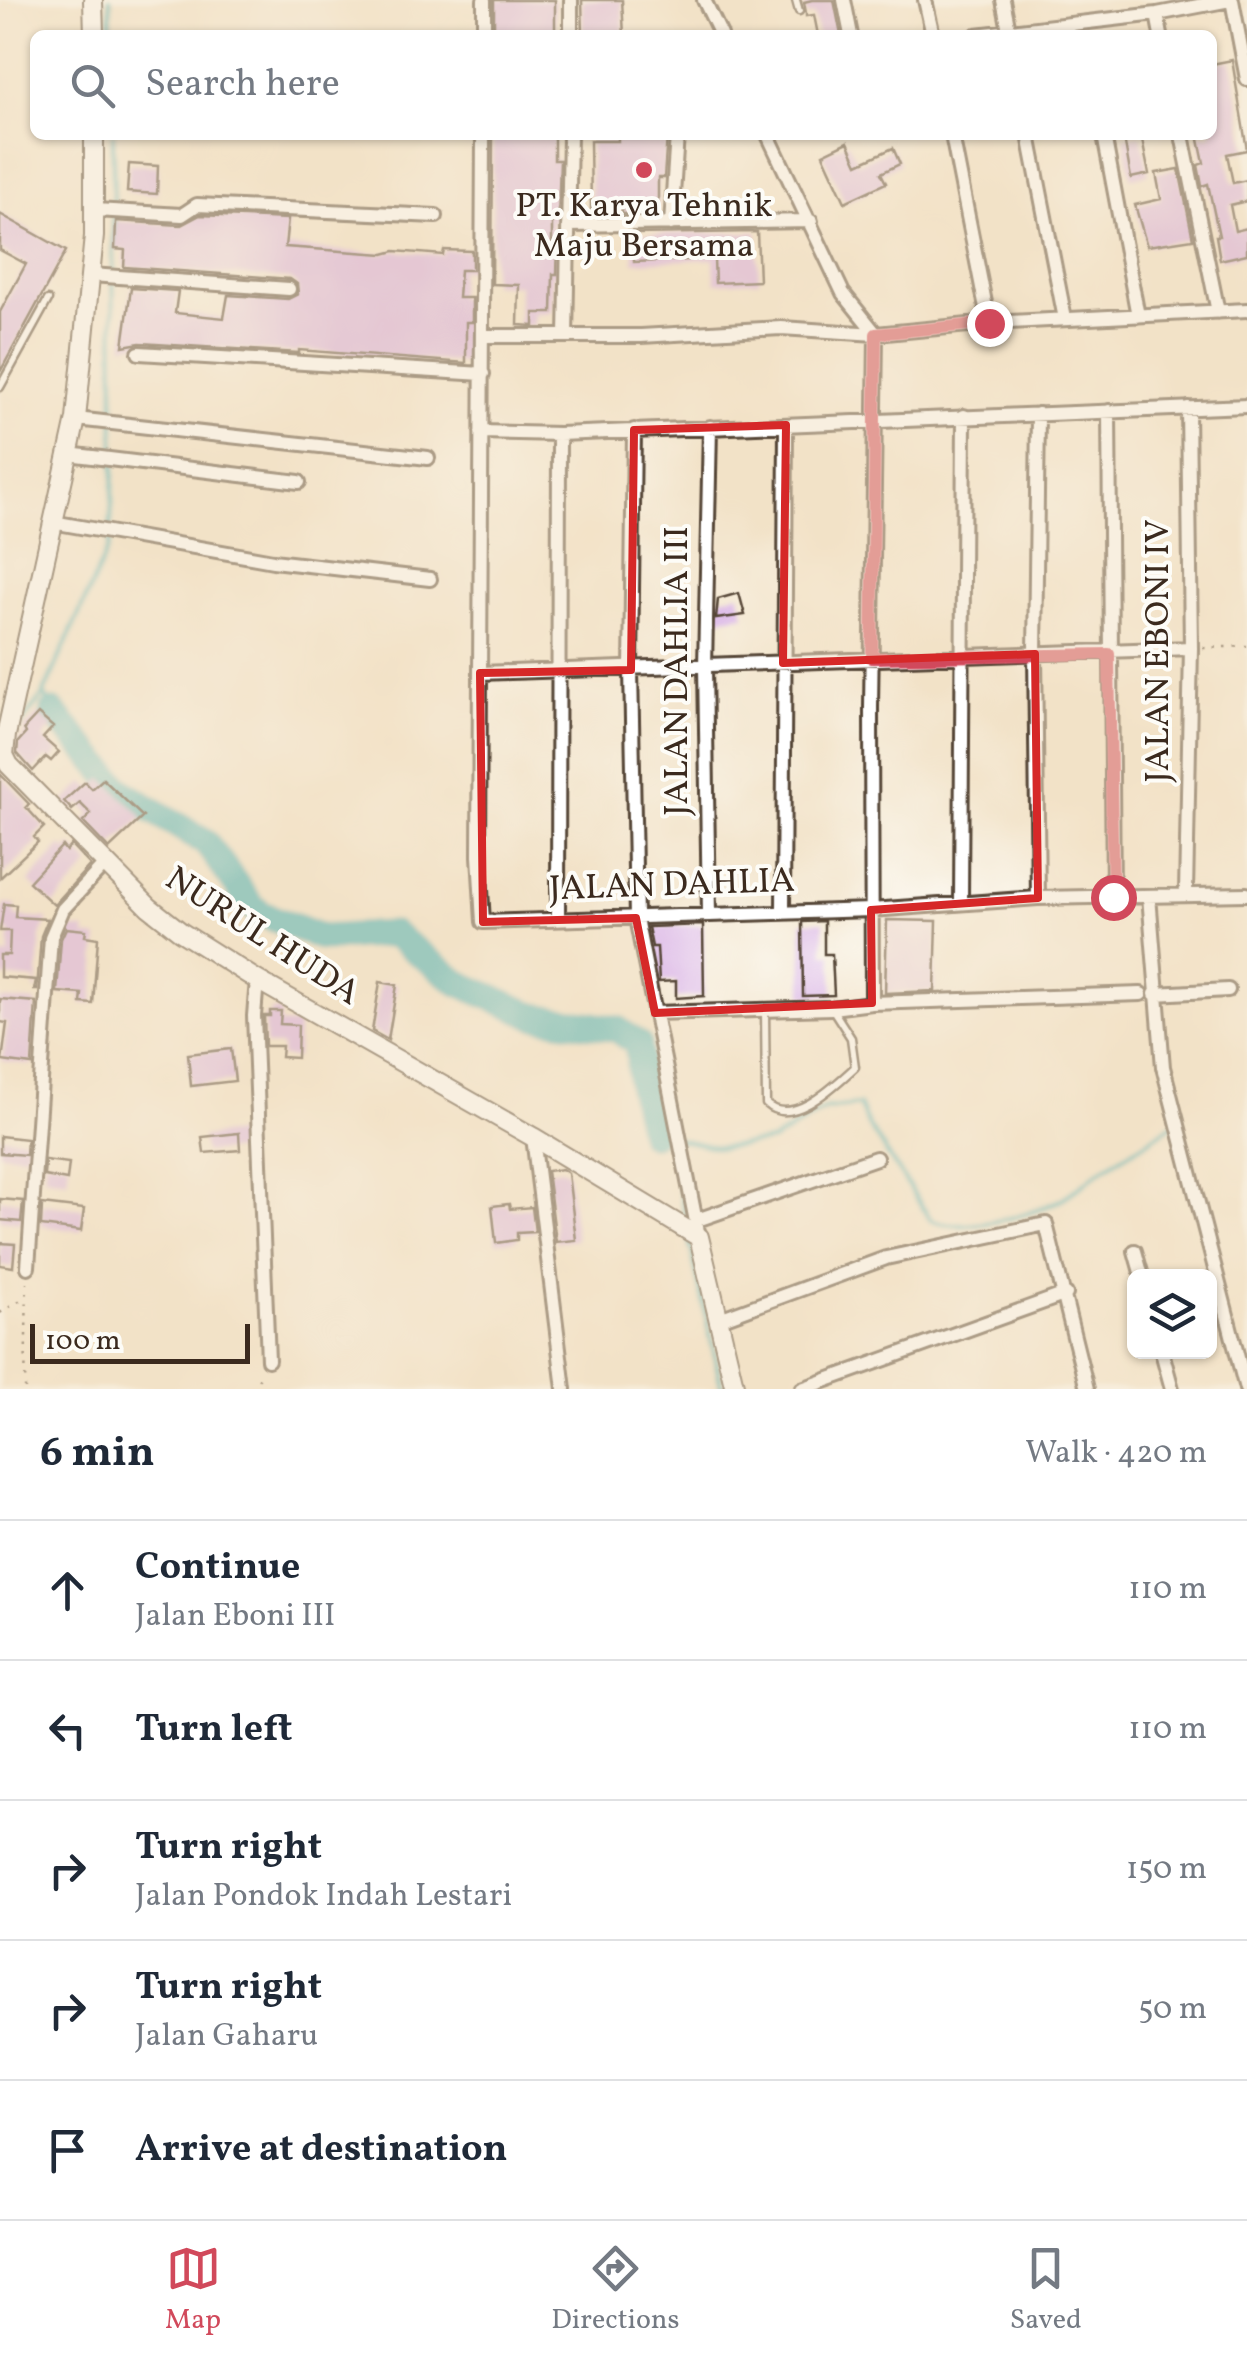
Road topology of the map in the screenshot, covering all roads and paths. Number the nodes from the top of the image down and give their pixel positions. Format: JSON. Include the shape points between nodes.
{"nodes":[{"id":1,"x":93,"y":0,"type":"edge"},
{"id":2,"x":484,"y":0,"type":"edge"},
{"id":3,"x":571,"y":0,"type":"edge"},
{"id":4,"x":704,"y":0,"type":"edge"},
{"id":5,"x":796,"y":0,"type":"edge"},
{"id":6,"x":844,"y":0,"type":"edge"},
{"id":7,"x":925,"y":0,"type":"edge"},
{"id":8,"x":1002,"y":0,"type":"edge"},
{"id":9,"x":1231,"y":0,"type":"edge"},
{"id":10,"x":799,"y":12,"type":"dead end"},
{"id":11,"x":1157,"y":14,"type":"junction"},
{"id":12,"x":1083,"y":29,"type":"edge"},
{"id":13,"x":94,"y":30,"type":"edge"},
{"id":14,"x":484,"y":30,"type":"edge"},
{"id":15,"x":571,"y":30,"type":"edge"},
{"id":16,"x":719,"y":30,"type":"edge"},
{"id":17,"x":850,"y":30,"type":"edge"},
{"id":18,"x":932,"y":30,"type":"edge"},
{"id":19,"x":1008,"y":30,"type":"edge"},
{"id":20,"x":1160,"y":30,"type":"edge"},
{"id":21,"x":1247,"y":78,"type":"edge"},
{"id":22,"x":94,"y":140,"type":"edge"},
{"id":23,"x":484,"y":140,"type":"edge"},
{"id":24,"x":570,"y":140,"type":"edge"},
{"id":25,"x":677,"y":140,"type":"edge"},
{"id":26,"x":770,"y":140,"type":"edge"},
{"id":27,"x":953,"y":140,"type":"edge"},
{"id":28,"x":1030,"y":140,"type":"edge"},
{"id":29,"x":1105,"y":140,"type":"edge"},
{"id":30,"x":1183,"y":140,"type":"edge"},
{"id":31,"x":100,"y":210,"type":"junction"},
{"id":32,"x":436,"y":216,"type":"dead end"},
{"id":33,"x":811,"y":221,"type":"junction"},
{"id":34,"x":672,"y":224,"type":"junction"},
{"id":35,"x":570,"y":225,"type":"junction"},
{"id":36,"x":95,"y":275,"type":"junction"},
{"id":37,"x":289,"y":289,"type":"dead end"},
{"id":38,"x":48,"y":300,"type":"dead end"},
{"id":39,"x":1247,"y":310,"type":"edge"},
{"id":40,"x":1218,"y":312,"type":"junction"},
{"id":41,"x":1138,"y":316,"type":"junction"},
{"id":42,"x":1065,"y":319,"type":"junction"},
{"id":43,"x":989,"y":323,"type":"junction"},
{"id":44,"x":876,"y":334,"type":"junction"},
{"id":45,"x":483,"y":336,"type":"junction"},
{"id":46,"x":566,"y":336,"type":"junction"},
{"id":47,"x":139,"y":353,"type":"dead end"},
{"id":48,"x":483,"y":374,"type":"junction"},
{"id":49,"x":0,"y":387,"type":"edge"},
{"id":50,"x":1247,"y":406,"type":"edge"},
{"id":51,"x":1188,"y":408,"type":"junction"},
{"id":52,"x":1110,"y":412,"type":"junction"},
{"id":53,"x":1038,"y":414,"type":"junction"},
{"id":54,"x":964,"y":416,"type":"junction"},
{"id":55,"x":76,"y":419,"type":"junction"},
{"id":56,"x":874,"y":422,"type":"junction"},
{"id":57,"x":786,"y":426,"type":"junction"},
{"id":58,"x":710,"y":428,"type":"junction"},
{"id":59,"x":634,"y":430,"type":"junction"},
{"id":60,"x":481,"y":432,"type":"junction"},
{"id":61,"x":559,"y":434,"type":"junction"},
{"id":62,"x":68,"y":454,"type":"junction"},
{"id":63,"x":428,"y":458,"type":"dead end"},
{"id":64,"x":299,"y":482,"type":"dead end"},
{"id":65,"x":52,"y":522,"type":"junction"},
{"id":66,"x":430,"y":579,"type":"dead end"},
{"id":67,"x":1247,"y":646,"type":"edge"},
{"id":68,"x":1191,"y":648,"type":"junction"},
{"id":69,"x":1035,"y":654,"type":"junction"},
{"id":70,"x":1109,"y":654,"type":"junction"},
{"id":71,"x":960,"y":656,"type":"junction"},
{"id":72,"x":872,"y":658,"type":"junction"},
{"id":73,"x":783,"y":663,"type":"junction"},
{"id":74,"x":704,"y":667,"type":"junction"},
{"id":75,"x":559,"y":670,"type":"junction"},
{"id":76,"x":630,"y":670,"type":"junction"},
{"id":77,"x":480,"y":674,"type":"junction"},
{"id":78,"x":106,"y":864,"type":"junction"},
{"id":79,"x":1186,"y":893,"type":"junction"},
{"id":80,"x":1247,"y":894,"type":"edge"},
{"id":81,"x":1149,"y":896,"type":"junction"},
{"id":82,"x":1113,"y":897,"type":"junction"},
{"id":83,"x":1038,"y":898,"type":"junction"},
{"id":84,"x":961,"y":902,"type":"junction"},
{"id":85,"x":872,"y":910,"type":"junction"},
{"id":86,"x":784,"y":911,"type":"junction"},
{"id":87,"x":710,"y":914,"type":"junction"},
{"id":88,"x":636,"y":918,"type":"junction"},
{"id":89,"x":558,"y":920,"type":"junction"},
{"id":90,"x":257,"y":980,"type":"junction"},
{"id":91,"x":1228,"y":990,"type":"dead end"},
{"id":92,"x":1148,"y":994,"type":"junction"},
{"id":93,"x":872,"y":1003,"type":"junction"},
{"id":94,"x":832,"y":1008,"type":"junction"},
{"id":95,"x":765,"y":1009,"type":"junction"},
{"id":96,"x":655,"y":1013,"type":"junction"},
{"id":97,"x":533,"y":1137,"type":"junction"},
{"id":98,"x":876,"y":1158,"type":"dead end"},
{"id":99,"x":698,"y":1229,"type":"junction"},
{"id":100,"x":1135,"y":1252,"type":"dead end"},
{"id":101,"x":28,"y":1266,"type":"joint"},
{"id":102,"x":1140,"y":1269,"type":"edge"},
{"id":103,"x":1066,"y":1294,"type":"junction"},
{"id":104,"x":26,"y":1296,"type":"junction"},
{"id":105,"x":0,"y":1313,"type":"edge"},
{"id":106,"x":718,"y":1320,"type":"junction"},
{"id":107,"x":1164,"y":1359,"type":"edge"},
{"id":108,"x":268,"y":1360,"type":"joint"},
{"id":109,"x":1082,"y":1388,"type":"edge"},
{"id":110,"x":24,"y":1389,"type":"edge"},
{"id":111,"x":253,"y":1389,"type":"edge"},
{"id":112,"x":564,"y":1389,"type":"edge"},
{"id":113,"x":735,"y":1389,"type":"edge"},
{"id":114,"x":802,"y":1389,"type":"edge"},
{"id":115,"x":1172,"y":1389,"type":"edge"},
{"id":116,"x":1246,"y":1389,"type":"edge"}],
"edges":[{"from":1,"to":13,"type":"street"},
{"from":2,"to":14,"type":"street"},
{"from":3,"to":15,"type":"street"},
{"from":4,"to":16,"type":"street"},
{"from":5,"to":10,"type":"lane"},
{"from":6,"to":17,"type":"street"},
{"from":7,"to":18,"type":"street"},
{"from":8,"to":19,"type":"street"},
{"from":9,"to":11,"type":"street"},
{"from":9,"to":21,"type":"street"},
{"from":11,"to":12,"type":"street"},
{"from":11,"to":20,"type":"street"},
{"from":22,"to":31,"type":"street","name":"NURUL HUDA"},
{"from":23,"to":45,"type":"street"},
{"from":24,"to":35,"type":"street"},
{"from":25,"to":34,"type":"street"},
{"from":26,"to":33,"type":"street"},
{"from":27,"to":43,"type":"street"},
{"from":28,"to":42,"type":"street"},
{"from":29,"to":41,"type":"street"},
{"from":30,"to":40,"type":"street"},
{"from":31,"to":32,"type":"street","via":[[182,215],[197,206]]},
{"from":31,"to":36,"type":"street","name":"NURUL HUDA"},
{"from":33,"to":34,"type":"street"},
{"from":33,"to":44,"type":"street","via":[[843,294]]},
{"from":34,"to":35,"type":"street"},
{"from":35,"to":46,"type":"street"},
{"from":36,"to":37,"type":"street"},
{"from":36,"to":55,"type":"street","name":"NURUL HUDA"},
{"from":38,"to":49,"type":"lane"},
{"from":39,"to":40,"type":"street"},
{"from":40,"to":41,"type":"street"},
{"from":41,"to":42,"type":"street"},
{"from":42,"to":43,"type":"street"},
{"from":43,"to":44,"type":"street"},
{"from":44,"to":46,"type":"street","via":[[781,328]]},
{"from":44,"to":56,"type":"street"},
{"from":45,"to":46,"type":"street"},
{"from":45,"to":48,"type":"street"},
{"from":47,"to":48,"type":"street"},
{"from":48,"to":60,"type":"street"},
{"from":50,"to":51,"type":"street"},
{"from":51,"to":52,"type":"street"},
{"from":51,"to":68,"type":"street","name":"JALAN EBONI IV"},
{"from":52,"to":53,"type":"street"},
{"from":52,"to":70,"type":"street"},
{"from":53,"to":54,"type":"street"},
{"from":53,"to":69,"type":"street"},
{"from":54,"to":56,"type":"street"},
{"from":54,"to":71,"type":"street"},
{"from":55,"to":62,"type":"street","name":"NURUL HUDA"},
{"from":55,"to":63,"type":"street"},
{"from":56,"to":57,"type":"street"},
{"from":56,"to":72,"type":"street"},
{"from":57,"to":58,"type":"street"},
{"from":57,"to":73,"type":"street"},
{"from":58,"to":59,"type":"street"},
{"from":58,"to":74,"type":"street","name":"JALAN DAHLIA III"},
{"from":59,"to":61,"type":"street"},
{"from":59,"to":76,"type":"street"},
{"from":60,"to":61,"type":"street"},
{"from":60,"to":77,"type":"street"},
{"from":61,"to":75,"type":"street"},
{"from":62,"to":64,"type":"street"},
{"from":62,"to":65,"type":"street","name":"NURUL HUDA"},
{"from":65,"to":66,"type":"street","via":[[273,561]]},
{"from":65,"to":78,"type":"street","name":"NURUL HUDA","via":[[5,742],[9,765]]},
{"from":67,"to":68,"type":"path"},
{"from":68,"to":70,"type":"street"},
{"from":68,"to":79,"type":"street","name":"JALAN EBONI IV"},
{"from":69,"to":70,"type":"street"},
{"from":69,"to":71,"type":"street"},
{"from":69,"to":83,"type":"street"},
{"from":70,"to":82,"type":"street"},
{"from":71,"to":72,"type":"street"},
{"from":71,"to":84,"type":"street"},
{"from":72,"to":73,"type":"street"},
{"from":72,"to":85,"type":"street"},
{"from":73,"to":74,"type":"street"},
{"from":73,"to":86,"type":"street"},
{"from":74,"to":76,"type":"street"},
{"from":74,"to":87,"type":"street","name":"JALAN DAHLIA III"},
{"from":75,"to":76,"type":"street"},
{"from":75,"to":77,"type":"street"},
{"from":75,"to":89,"type":"street"},
{"from":76,"to":88,"type":"street"},
{"from":77,"to":89,"type":"street","name":"JALAN DAHLIA","via":[[480,916],[488,923]]},
{"from":78,"to":90,"type":"street","name":"NURUL HUDA","via":[[163,919]]},
{"from":78,"to":101,"type":"street","via":[[62,909],[50,936]]},
{"from":79,"to":80,"type":"street","name":"JALAN DAHLIA"},
{"from":79,"to":81,"type":"street","name":"JALAN DAHLIA"},
{"from":81,"to":82,"type":"street","name":"JALAN DAHLIA"},
{"from":81,"to":92,"type":"street"},
{"from":82,"to":83,"type":"street","name":"JALAN DAHLIA"},
{"from":83,"to":84,"type":"street","name":"JALAN DAHLIA"},
{"from":84,"to":85,"type":"street","name":"JALAN DAHLIA"},
{"from":85,"to":86,"type":"street","name":"JALAN DAHLIA"},
{"from":85,"to":93,"type":"street"},
{"from":86,"to":87,"type":"street","name":"JALAN DAHLIA"},
{"from":87,"to":88,"type":"street","name":"JALAN DAHLIA"},
{"from":88,"to":89,"type":"street","name":"JALAN DAHLIA"},
{"from":88,"to":96,"type":"street"},
{"from":90,"to":97,"type":"street","name":"NURUL HUDA"},
{"from":90,"to":108,"type":"street"},
{"from":91,"to":92,"type":"street"},
{"from":92,"to":93,"type":"street"},
{"from":92,"to":116,"type":"street"},
{"from":93,"to":94,"type":"street"},
{"from":94,"to":95,"type":"street"},
{"from":94,"to":95,"type":"lane","via":[[852,1038],[854,1067],[816,1099],[788,1112],[766,1104]]},
{"from":95,"to":96,"type":"street"},
{"from":96,"to":99,"type":"street"},
{"from":97,"to":99,"type":"street","name":"NURUL HUDA"},
{"from":97,"to":112,"type":"street"},
{"from":98,"to":99,"type":"street"},
{"from":99,"to":106,"type":"street"},
{"from":100,"to":102,"type":"street"},
{"from":101,"to":104,"type":"path"},
{"from":103,"to":106,"type":"street","via":[[1046,1224],[886,1258]]},
{"from":103,"to":109,"type":"street"},
{"from":103,"to":114,"type":"street"},
{"from":104,"to":105,"type":"path"},
{"from":104,"to":110,"type":"path"},
{"from":106,"to":113,"type":"street"},
{"from":107,"to":115,"type":"street"},
{"from":108,"to":111,"type":"path"}]}
